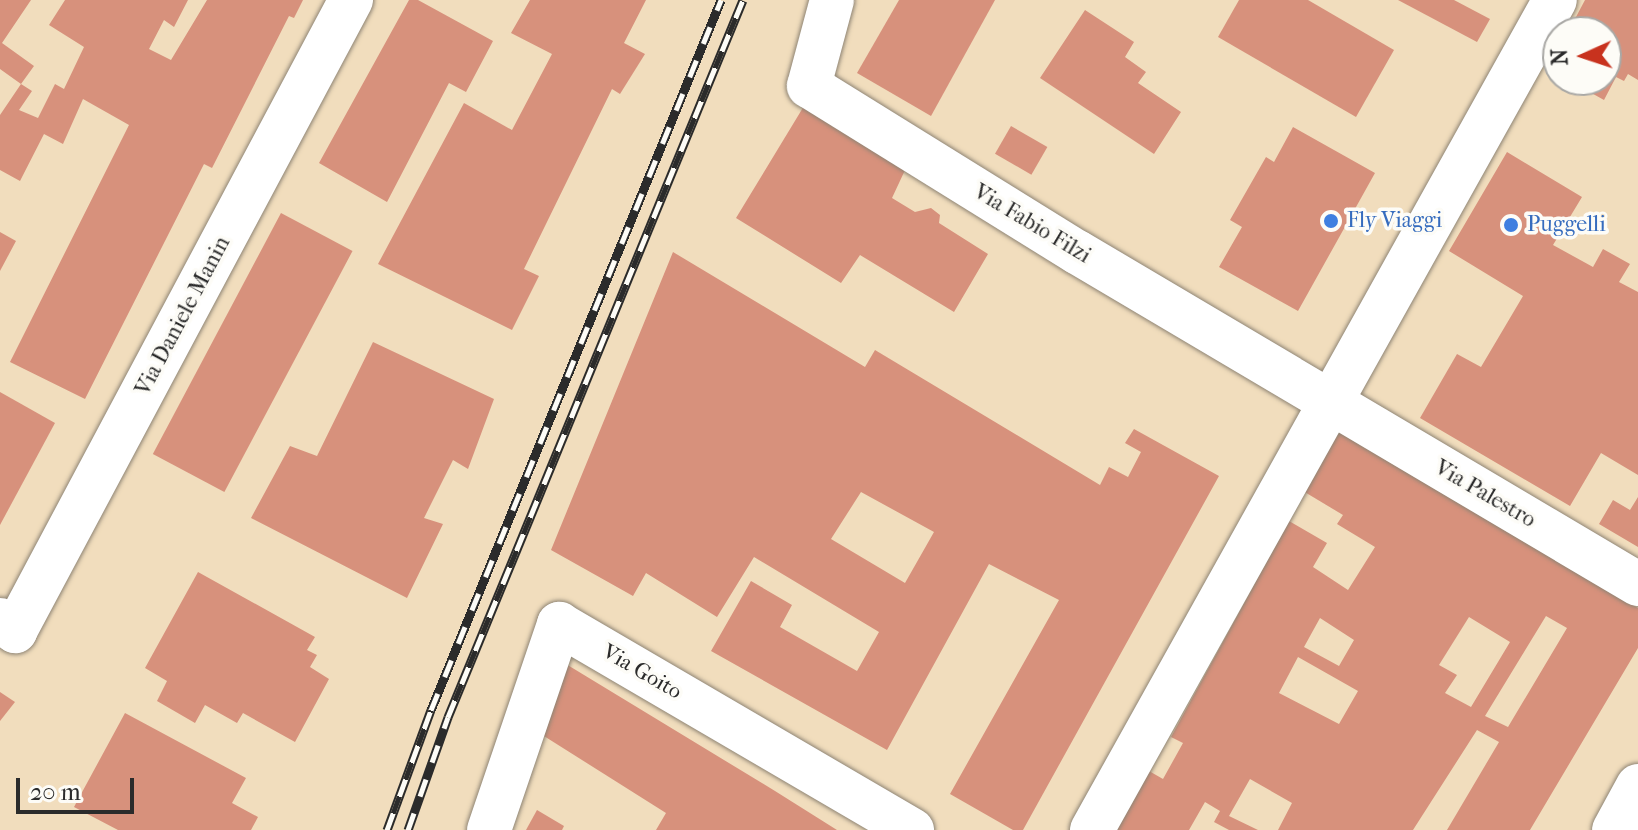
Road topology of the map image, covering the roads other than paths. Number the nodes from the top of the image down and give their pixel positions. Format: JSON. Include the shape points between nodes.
{"nodes":[{"id":1,"x":351,"y":0,"type":"edge"},
{"id":2,"x":832,"y":0,"type":"edge"},
{"id":3,"x":1555,"y":0,"type":"edge"},
{"id":4,"x":1333,"y":405,"type":"junction"},
{"id":5,"x":1638,"y":584,"type":"edge"},
{"id":6,"x":8,"y":626,"type":"edge"},
{"id":7,"x":489,"y":830,"type":"edge"},
{"id":8,"x":912,"y":830,"type":"edge"},
{"id":9,"x":1092,"y":830,"type":"edge"}],
"edges":[{"from":1,"to":6,"type":"street","name":"Via Daniele Manin"},
{"from":2,"to":4,"type":"street","name":"Via Fabio Filzi","via":[[809,86]]},
{"from":3,"to":4,"type":"street"},
{"from":4,"to":5,"type":"street","name":"Via Palestro"},
{"from":4,"to":9,"type":"street"},
{"from":7,"to":8,"type":"street","name":"Via Goito","via":[[559,624]]}]}
